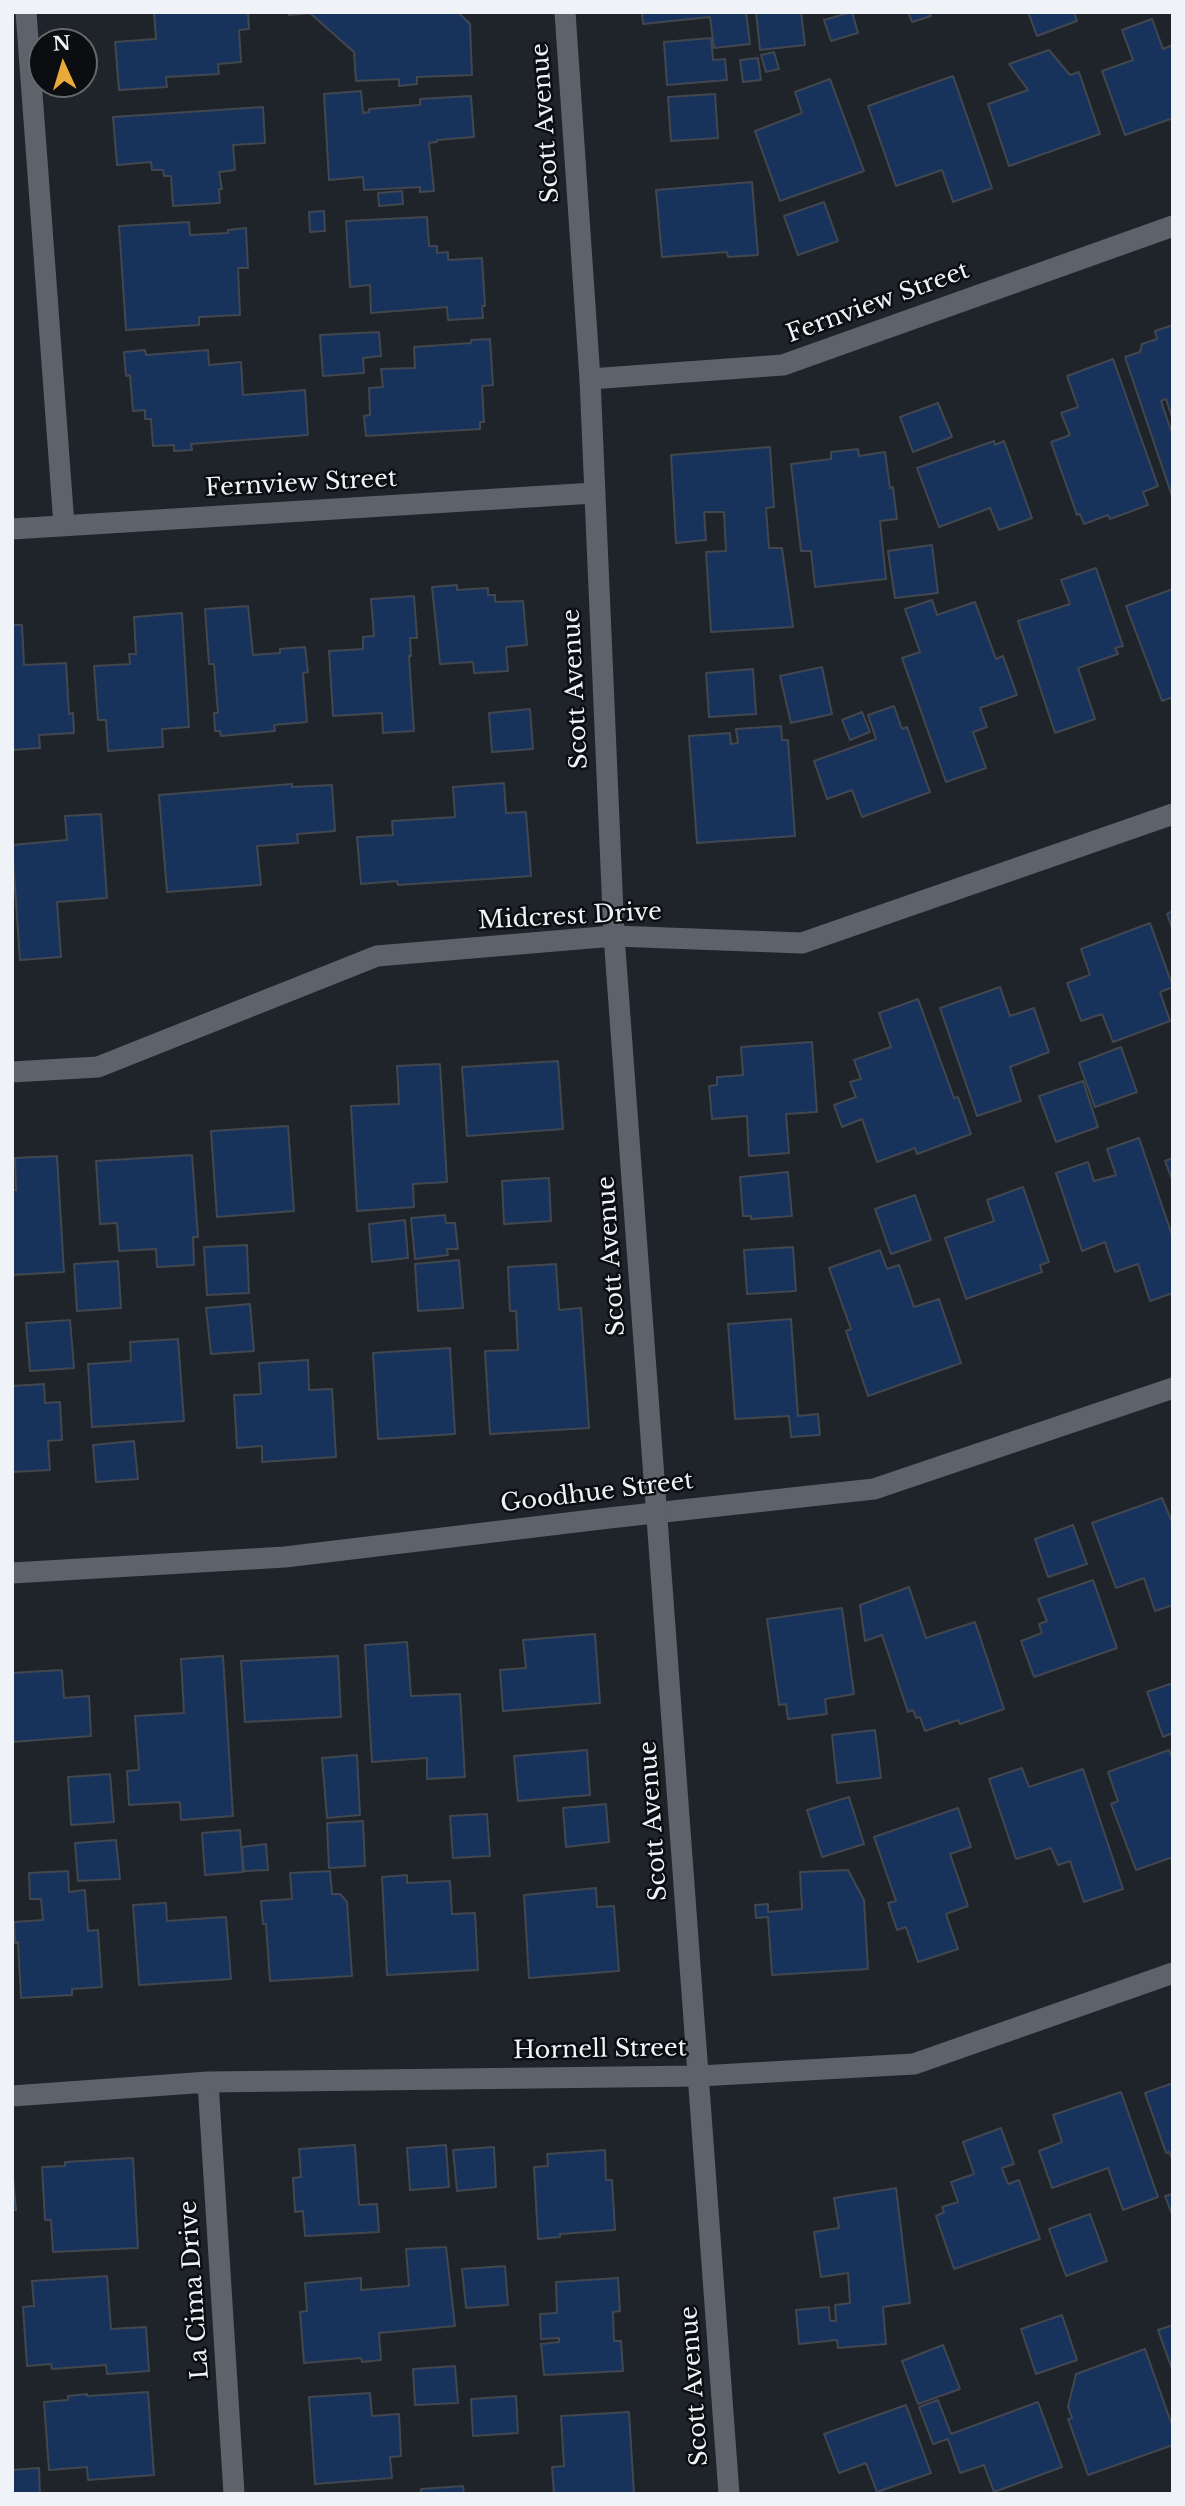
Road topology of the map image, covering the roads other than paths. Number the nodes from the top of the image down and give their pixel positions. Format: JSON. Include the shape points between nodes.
{"nodes":[{"id":1,"x":26,"y":12,"type":"edge"},
{"id":2,"x":565,"y":12,"type":"edge"},
{"id":3,"x":1173,"y":226,"type":"edge"},
{"id":4,"x":590,"y":379,"type":"junction"},
{"id":5,"x":594,"y":493,"type":"junction"},
{"id":6,"x":64,"y":525,"type":"junction"},
{"id":7,"x":12,"y":529,"type":"edge"},
{"id":8,"x":1173,"y":814,"type":"edge"},
{"id":9,"x":614,"y":936,"type":"junction"},
{"id":10,"x":12,"y":1072,"type":"edge"},
{"id":11,"x":1173,"y":1388,"type":"edge"},
{"id":12,"x":658,"y":1512,"type":"junction"},
{"id":13,"x":12,"y":1573,"type":"edge"},
{"id":14,"x":1173,"y":1973,"type":"edge"},
{"id":15,"x":699,"y":2076,"type":"junction"},
{"id":16,"x":208,"y":2082,"type":"junction"},
{"id":17,"x":12,"y":2096,"type":"edge"},
{"id":18,"x":234,"y":2494,"type":"edge"},
{"id":19,"x":729,"y":2494,"type":"edge"}],
"edges":[{"from":1,"to":6,"type":"street"},
{"from":2,"to":4,"type":"street","name":"Scott Avenue"},
{"from":3,"to":4,"type":"street","name":"Fernview Street","via":[[783,365]]},
{"from":4,"to":5,"type":"street","name":"Scott Avenue"},
{"from":5,"to":6,"type":"street","name":"Fernview Street"},
{"from":5,"to":9,"type":"street","name":"Scott Avenue"},
{"from":6,"to":7,"type":"street","name":"Fernview Street"},
{"from":8,"to":9,"type":"street","name":"Midcrest Drive","via":[[802,943]]},
{"from":9,"to":10,"type":"street","name":"Midcrest Drive","via":[[377,956],[98,1068]]},
{"from":9,"to":12,"type":"street","name":"Scott Avenue"},
{"from":11,"to":12,"type":"street","name":"Goodhue Street","via":[[874,1489]]},
{"from":12,"to":13,"type":"street","name":"Goodhue Street","via":[[285,1557]]},
{"from":12,"to":15,"type":"street","name":"Scott Avenue"},
{"from":14,"to":15,"type":"street","name":"Hornell Street","via":[[914,2064]]},
{"from":15,"to":16,"type":"street","name":"Hornell Street"},
{"from":15,"to":19,"type":"street","name":"Scott Avenue"},
{"from":16,"to":17,"type":"street","name":"Hornell Street"},
{"from":16,"to":18,"type":"street","name":"La Cima Drive"}]}
